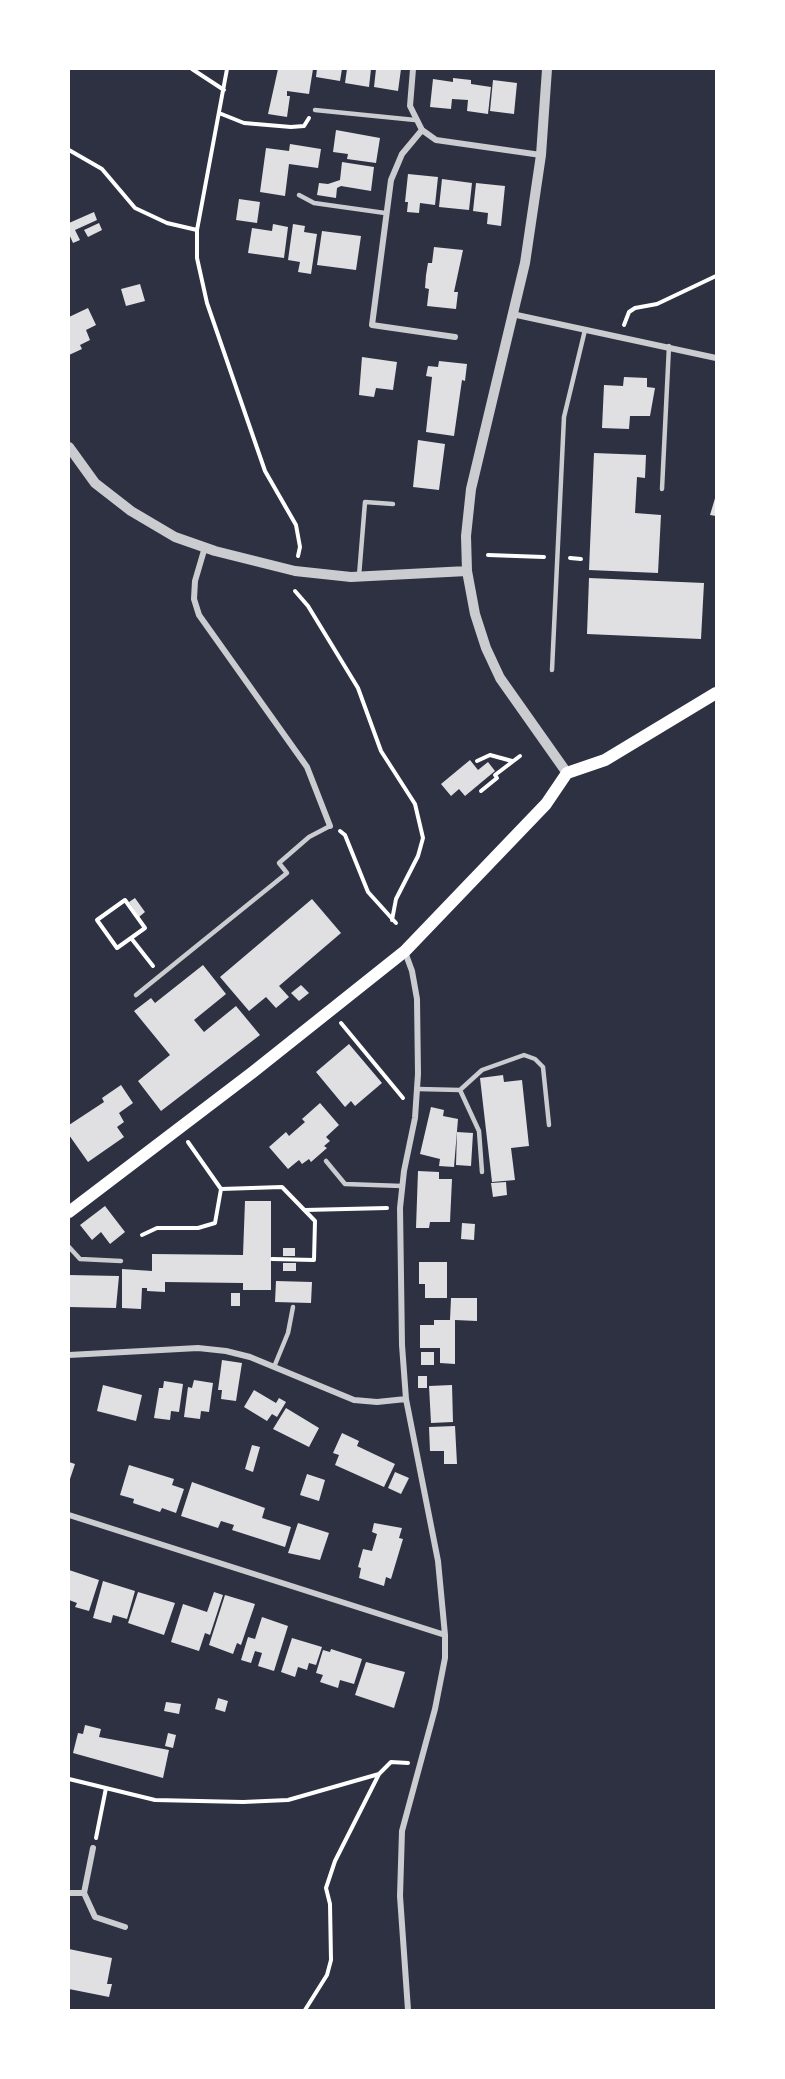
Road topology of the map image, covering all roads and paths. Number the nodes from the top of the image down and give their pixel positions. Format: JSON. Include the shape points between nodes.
{"nodes":[{"id":1,"x":192,"y":69,"type":"edge"},
{"id":2,"x":227,"y":69,"type":"edge"},
{"id":3,"x":413,"y":69,"type":"edge"},
{"id":4,"x":548,"y":69,"type":"edge"},
{"id":5,"x":224,"y":90,"type":"junction"},
{"id":6,"x":315,"y":110,"type":"joint"},
{"id":7,"x":219,"y":113,"type":"junction"},
{"id":8,"x":415,"y":120,"type":"junction"},
{"id":9,"x":422,"y":130,"type":"junction"},
{"id":10,"x":69,"y":150,"type":"edge"},
{"id":11,"x":541,"y":154,"type":"junction"},
{"id":12,"x":298,"y":195,"type":"dead end"},
{"id":13,"x":385,"y":213,"type":"junction"},
{"id":14,"x":197,"y":230,"type":"junction"},
{"id":15,"x":716,"y":276,"type":"edge"},
{"id":16,"x":512,"y":314,"type":"junction"},
{"id":17,"x":585,"y":330,"type":"junction"},
{"id":18,"x":455,"y":337,"type":"dead end"},
{"id":19,"x":620,"y":337,"type":"junction"},
{"id":20,"x":669,"y":346,"type":"junction"},
{"id":21,"x":716,"y":358,"type":"edge"},
{"id":22,"x":69,"y":447,"type":"edge"},
{"id":23,"x":662,"y":489,"type":"dead end"},
{"id":24,"x":393,"y":504,"type":"dead end"},
{"id":25,"x":205,"y":548,"type":"junction"},
{"id":26,"x":488,"y":555,"type":"dead end"},
{"id":27,"x":298,"y":556,"type":"dead end"},
{"id":28,"x":557,"y":558,"type":"junction"},
{"id":29,"x":582,"y":559,"type":"dead end"},
{"id":30,"x":467,"y":571,"type":"junction"},
{"id":31,"x":359,"y":576,"type":"junction"},
{"id":32,"x":295,"y":591,"type":"dead end"},
{"id":33,"x":552,"y":670,"type":"dead end"},
{"id":34,"x":716,"y":693,"type":"edge"},
{"id":35,"x":520,"y":756,"type":"dead end"},
{"id":36,"x":477,"y":760,"type":"dead end"},
{"id":37,"x":512,"y":762,"type":"junction"},
{"id":38,"x":567,"y":773,"type":"junction"},
{"id":39,"x":481,"y":791,"type":"dead end"},
{"id":40,"x":330,"y":826,"type":"junction"},
{"id":41,"x":131,"y":938,"type":"junction"},
{"id":42,"x":405,"y":951,"type":"junction"},
{"id":43,"x":160,"y":975,"type":"junction"},
{"id":44,"x":136,"y":995,"type":"dead end"},
{"id":45,"x":331,"y":1011,"type":"junction"},
{"id":46,"x":418,"y":1089,"type":"junction"},
{"id":47,"x":460,"y":1090,"type":"junction"},
{"id":48,"x":415,"y":1112,"type":"junction"},
{"id":49,"x":549,"y":1125,"type":"dead end"},
{"id":50,"x":178,"y":1129,"type":"junction"},
{"id":51,"x":326,"y":1161,"type":"dead end"},
{"id":52,"x":482,"y":1172,"type":"dead end"},
{"id":53,"x":402,"y":1186,"type":"junction"},
{"id":54,"x":221,"y":1189,"type":"junction"},
{"id":55,"x":400,"y":1208,"type":"junction"},
{"id":56,"x":304,"y":1210,"type":"junction"},
{"id":57,"x":69,"y":1212,"type":"edge"},
{"id":58,"x":142,"y":1234,"type":"dead end"},
{"id":59,"x":69,"y":1247,"type":"edge"},
{"id":60,"x":272,"y":1259,"type":"dead end"},
{"id":61,"x":121,"y":1261,"type":"dead end"},
{"id":62,"x":293,"y":1306,"type":"dead end"},
{"id":63,"x":69,"y":1355,"type":"edge"},
{"id":64,"x":274,"y":1367,"type":"junction"},
{"id":65,"x":406,"y":1399,"type":"junction"},
{"id":66,"x":69,"y":1515,"type":"edge"},
{"id":67,"x":445,"y":1635,"type":"junction"},
{"id":68,"x":418,"y":1765,"type":"junction"},
{"id":69,"x":379,"y":1774,"type":"junction"},
{"id":70,"x":69,"y":1779,"type":"edge"},
{"id":71,"x":106,"y":1788,"type":"junction"},
{"id":72,"x":93,"y":1848,"type":"joint"},
{"id":73,"x":69,"y":1893,"type":"edge"},
{"id":74,"x":84,"y":1893,"type":"junction"},
{"id":75,"x":125,"y":1927,"type":"dead end"},
{"id":76,"x":305,"y":2010,"type":"edge"},
{"id":77,"x":408,"y":2010,"type":"edge"}],
"edges":[{"from":1,"to":5,"type":"path"},
{"from":2,"to":5,"type":"path"},
{"from":3,"to":8,"type":"street","via":[[410,106]]},
{"from":4,"to":11,"type":"street"},
{"from":5,"to":7,"type":"path"},
{"from":6,"to":7,"type":"path","via":[[304,126],[291,127],[244,123]]},
{"from":6,"to":8,"type":"lane"},
{"from":7,"to":14,"type":"path"},
{"from":8,"to":9,"type":"street"},
{"from":9,"to":11,"type":"street","via":[[448,144]]},
{"from":9,"to":13,"type":"street","via":[[402,154],[391,180]]},
{"from":10,"to":14,"type":"path","via":[[102,169],[135,208],[167,223]]},
{"from":11,"to":16,"type":"street","via":[[525,263]]},
{"from":12,"to":13,"type":"lane","via":[[314,203]]},
{"from":13,"to":18,"type":"street","via":[[372,325]]},
{"from":14,"to":27,"type":"path","via":[[197,258],[207,303],[265,471],[296,525]]},
{"from":15,"to":19,"type":"path","via":[[663,301],[635,308],[629,312]]},
{"from":16,"to":17,"type":"street"},
{"from":16,"to":30,"type":"street","via":[[471,489]]},
{"from":17,"to":19,"type":"street"},
{"from":17,"to":28,"type":"lane","via":[[564,417]]},
{"from":19,"to":20,"type":"street"},
{"from":20,"to":21,"type":"street"},
{"from":20,"to":23,"type":"lane"},
{"from":22,"to":25,"type":"street","via":[[95,483],[131,511],[174,537]]},
{"from":24,"to":31,"type":"lane","via":[[365,502]]},
{"from":25,"to":31,"type":"street","via":[[295,571]]},
{"from":25,"to":40,"type":"street","via":[[195,580],[194,599],[199,615],[307,767]]},
{"from":26,"to":28,"type":"path"},
{"from":28,"to":29,"type":"path"},
{"from":28,"to":33,"type":"lane"},
{"from":30,"to":31,"type":"street"},
{"from":30,"to":38,"type":"street","via":[[475,614],[500,678]]},
{"from":32,"to":40,"type":"path","via":[[358,688],[381,751],[415,804],[423,838],[396,899],[394,922],[368,892],[345,835]]},
{"from":34,"to":38,"type":"main road","via":[[605,760]]},
{"from":35,"to":37,"type":"path"},
{"from":36,"to":37,"type":"path","via":[[490,755]]},
{"from":37,"to":39,"type":"path"},
{"from":38,"to":42,"type":"main road","via":[[546,804]]},
{"from":40,"to":43,"type":"lane","via":[[309,837],[279,863],[287,873]]},
{"from":41,"to":41,"type":"path","via":[[145,928],[125,900],[97,920],[117,948]]},
{"from":41,"to":43,"type":"path"},
{"from":42,"to":45,"type":"main road"},
{"from":42,"to":46,"type":"street","via":[[417,999]]},
{"from":43,"to":44,"type":"lane"},
{"from":45,"to":48,"type":"path"},
{"from":45,"to":50,"type":"main road"},
{"from":46,"to":47,"type":"lane"},
{"from":46,"to":48,"type":"street"},
{"from":47,"to":49,"type":"lane","via":[[491,1066],[524,1055],[535,1059],[543,1067]]},
{"from":47,"to":52,"type":"lane","via":[[478,1131]]},
{"from":48,"to":53,"type":"street"},
{"from":50,"to":54,"type":"path"},
{"from":50,"to":57,"type":"main road"},
{"from":51,"to":53,"type":"lane","via":[[345,1184]]},
{"from":53,"to":55,"type":"street"},
{"from":54,"to":56,"type":"path","via":[[282,1187]]},
{"from":54,"to":58,"type":"path","via":[[215,1223],[198,1228],[157,1228]]},
{"from":55,"to":56,"type":"path"},
{"from":55,"to":65,"type":"street"},
{"from":56,"to":60,"type":"path","via":[[315,1221],[314,1260]]},
{"from":59,"to":61,"type":"lane","via":[[80,1259]]},
{"from":62,"to":64,"type":"lane"},
{"from":63,"to":64,"type":"street","via":[[198,1348],[250,1357]]},
{"from":64,"to":65,"type":"street","via":[[354,1400]]},
{"from":65,"to":67,"type":"street","via":[[438,1561]]},
{"from":66,"to":67,"type":"street"},
{"from":67,"to":68,"type":"street","via":[[445,1658],[435,1709]]},
{"from":68,"to":69,"type":"path","via":[[391,1762]]},
{"from":68,"to":77,"type":"street","via":[[402,1842],[400,1896]]},
{"from":69,"to":71,"type":"path","via":[[288,1800],[155,1800]]},
{"from":69,"to":76,"type":"path","via":[[348,1833],[326,1888],[331,1960],[327,1975]]},
{"from":70,"to":71,"type":"path"},
{"from":71,"to":72,"type":"path"},
{"from":72,"to":74,"type":"street"},
{"from":73,"to":74,"type":"street"},
{"from":74,"to":75,"type":"street","via":[[95,1917]]}]}
